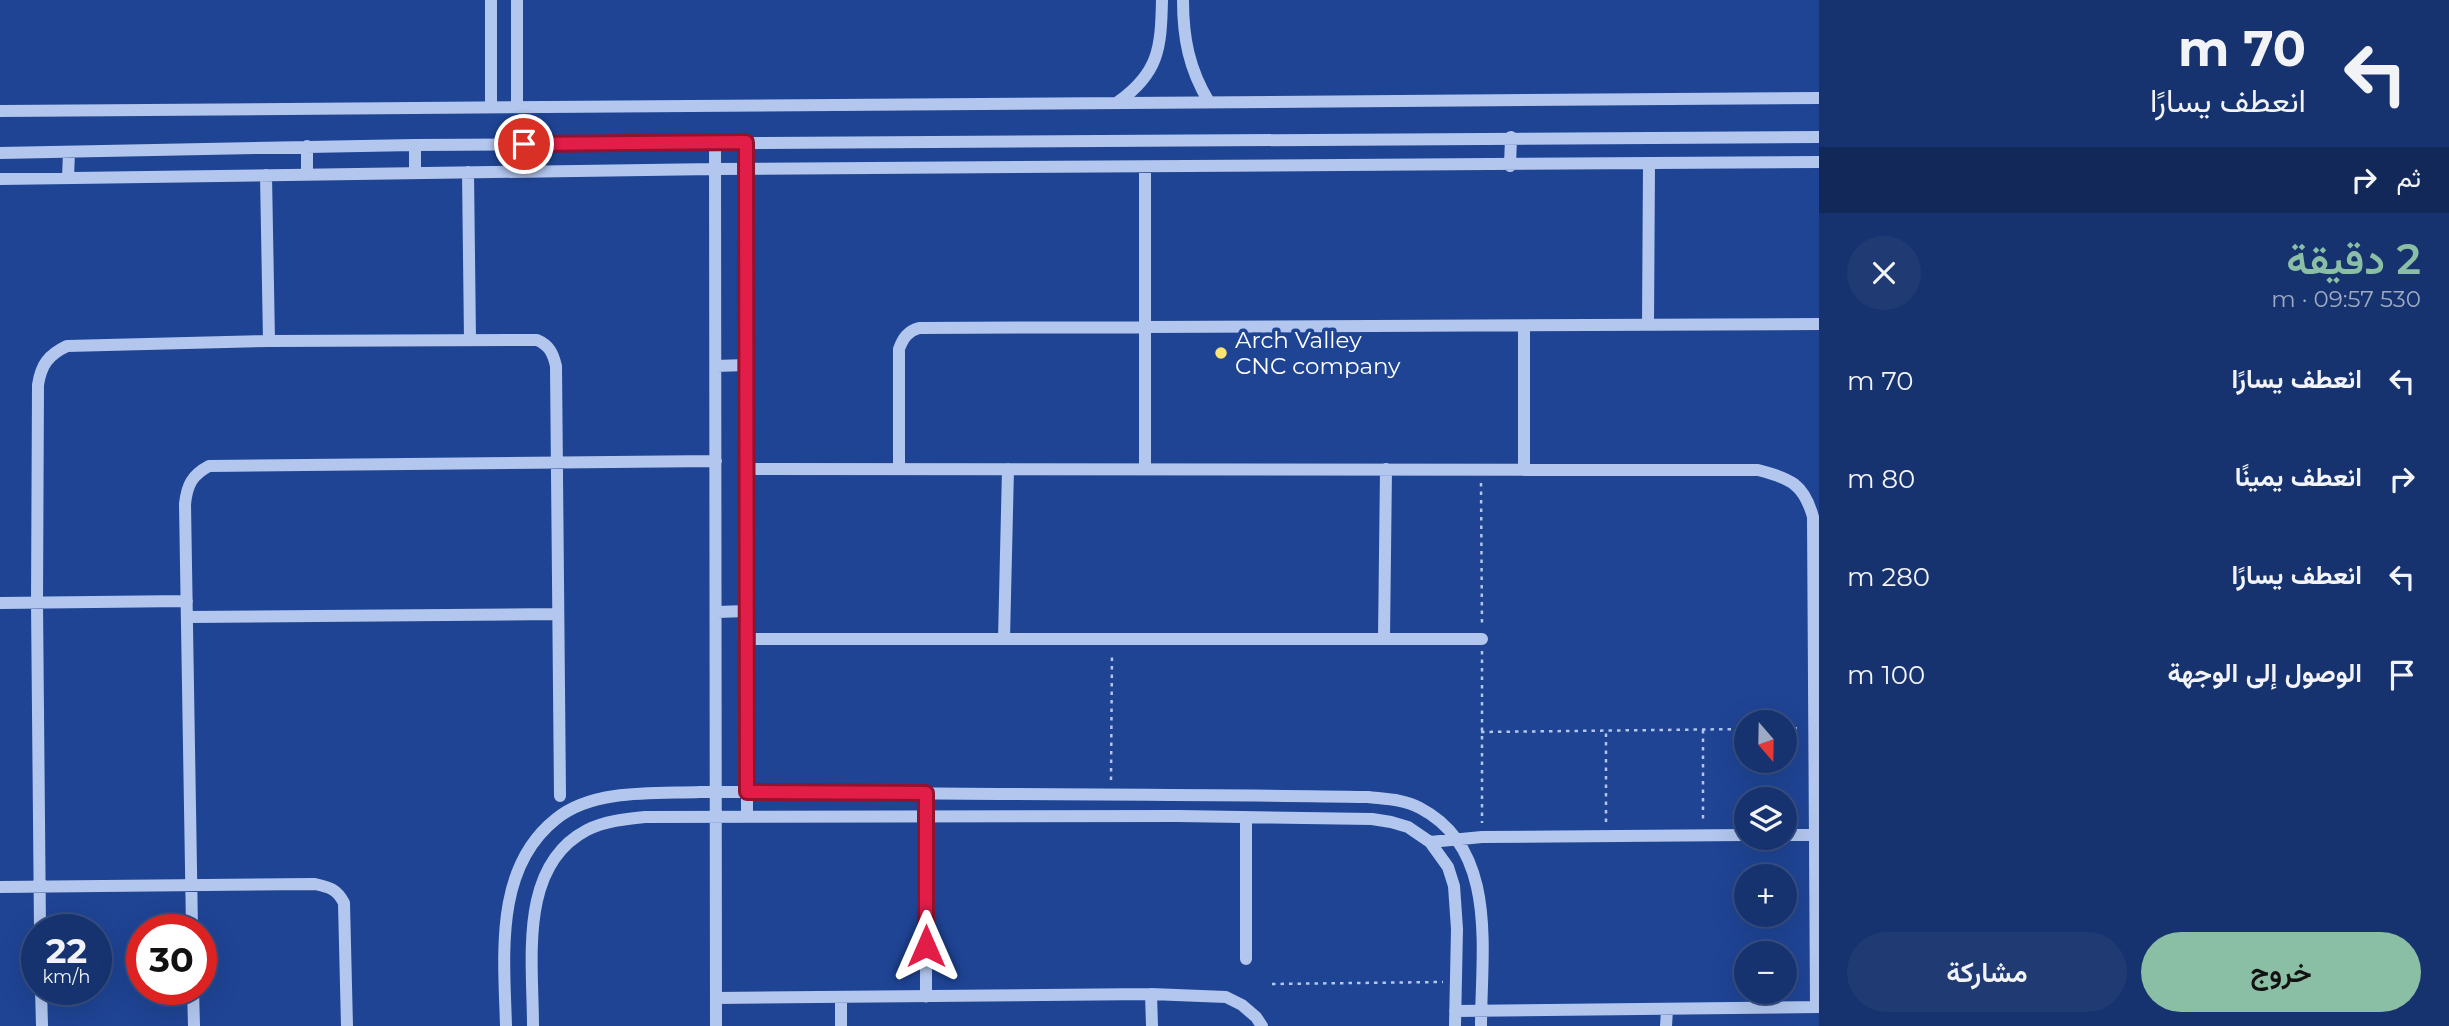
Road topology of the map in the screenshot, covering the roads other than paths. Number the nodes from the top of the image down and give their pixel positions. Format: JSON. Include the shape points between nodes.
{"nodes":[{"id":1,"x":491,"y":0,"type":"edge"},
{"id":2,"x":517,"y":0,"type":"edge"},
{"id":3,"x":1162,"y":0,"type":"edge"},
{"id":4,"x":1183,"y":0,"type":"edge"},
{"id":5,"x":1819,"y":98,"type":"edge"},
{"id":6,"x":1209,"y":102,"type":"junction"},
{"id":7,"x":1117,"y":103,"type":"junction"},
{"id":8,"x":491,"y":107,"type":"junction"},
{"id":9,"x":517,"y":107,"type":"junction"},
{"id":10,"x":0,"y":111,"type":"edge"},
{"id":11,"x":1511,"y":137,"type":"junction"},
{"id":12,"x":1792,"y":137,"type":"junction"},
{"id":13,"x":1819,"y":137,"type":"edge"},
{"id":14,"x":715,"y":142,"type":"junction"},
{"id":15,"x":746,"y":142,"type":"junction"},
{"id":16,"x":981,"y":142,"type":"junction"},
{"id":17,"x":1195,"y":142,"type":"junction"},
{"id":18,"x":415,"y":145,"type":"junction"},
{"id":19,"x":307,"y":146,"type":"junction"},
{"id":20,"x":69,"y":152,"type":"junction"},
{"id":21,"x":0,"y":153,"type":"edge"},
{"id":22,"x":1792,"y":162,"type":"junction"},
{"id":23,"x":1819,"y":162,"type":"edge"},
{"id":24,"x":1649,"y":164,"type":"junction"},
{"id":25,"x":1510,"y":166,"type":"junction"},
{"id":26,"x":1145,"y":167,"type":"junction"},
{"id":27,"x":1197,"y":167,"type":"junction"},
{"id":28,"x":981,"y":168,"type":"junction"},
{"id":29,"x":715,"y":169,"type":"junction"},
{"id":30,"x":746,"y":169,"type":"junction"},
{"id":31,"x":415,"y":172,"type":"junction"},
{"id":32,"x":468,"y":172,"type":"junction"},
{"id":33,"x":307,"y":174,"type":"junction"},
{"id":34,"x":266,"y":175,"type":"junction"},
{"id":35,"x":68,"y":178,"type":"junction"},
{"id":36,"x":0,"y":179,"type":"edge"},
{"id":37,"x":1819,"y":324,"type":"edge"},
{"id":38,"x":1648,"y":325,"type":"junction"},
{"id":39,"x":1524,"y":326,"type":"junction"},
{"id":40,"x":1145,"y":327,"type":"junction"},
{"id":41,"x":470,"y":340,"type":"junction"},
{"id":42,"x":269,"y":341,"type":"junction"},
{"id":43,"x":746,"y":365,"type":"junction"},
{"id":44,"x":716,"y":366,"type":"junction"},
{"id":45,"x":716,"y":461,"type":"junction"},
{"id":46,"x":557,"y":463,"type":"junction"},
{"id":47,"x":746,"y":469,"type":"junction"},
{"id":48,"x":900,"y":469,"type":"junction"},
{"id":49,"x":1008,"y":469,"type":"junction"},
{"id":50,"x":1145,"y":469,"type":"junction"},
{"id":51,"x":1386,"y":469,"type":"junction"},
{"id":52,"x":1524,"y":470,"type":"junction"},
{"id":53,"x":187,"y":601,"type":"junction"},
{"id":54,"x":0,"y":603,"type":"edge"},
{"id":55,"x":37,"y":603,"type":"junction"},
{"id":56,"x":746,"y":611,"type":"junction"},
{"id":57,"x":717,"y":612,"type":"junction"},
{"id":58,"x":557,"y":614,"type":"junction"},
{"id":59,"x":187,"y":617,"type":"junction"},
{"id":60,"x":747,"y":639,"type":"junction"},
{"id":61,"x":1004,"y":639,"type":"junction"},
{"id":62,"x":1384,"y":639,"type":"junction"},
{"id":63,"x":1482,"y":639,"type":"dead end"},
{"id":64,"x":717,"y":792,"type":"junction"},
{"id":65,"x":747,"y":792,"type":"junction"},
{"id":66,"x":926,"y":793,"type":"junction"},
{"id":67,"x":1179,"y":793,"type":"junction"},
{"id":68,"x":560,"y":796,"type":"dead end"},
{"id":69,"x":717,"y":816,"type":"junction"},
{"id":70,"x":926,"y":816,"type":"junction"},
{"id":71,"x":1179,"y":816,"type":"junction"},
{"id":72,"x":747,"y":817,"type":"junction"},
{"id":73,"x":1246,"y":817,"type":"junction"},
{"id":74,"x":1734,"y":835,"type":"edge"},
{"id":75,"x":1797,"y":835,"type":"edge"},
{"id":76,"x":1817,"y":835,"type":"edge"},
{"id":77,"x":1457,"y":838,"type":"junction"},
{"id":78,"x":1430,"y":842,"type":"junction"},
{"id":79,"x":192,"y":885,"type":"junction"},
{"id":80,"x":0,"y":887,"type":"edge"},
{"id":81,"x":39,"y":887,"type":"junction"},
{"id":82,"x":40,"y":914,"type":"edge"},
{"id":83,"x":192,"y":914,"type":"edge"},
{"id":84,"x":1246,"y":959,"type":"dead end"},
{"id":85,"x":1152,"y":995,"type":"junction"},
{"id":86,"x":926,"y":997,"type":"junction"},
{"id":87,"x":716,"y":998,"type":"junction"},
{"id":88,"x":841,"y":998,"type":"junction"},
{"id":89,"x":41,"y":1005,"type":"edge"},
{"id":90,"x":193,"y":1005,"type":"edge"},
{"id":91,"x":1817,"y":1007,"type":"edge"},
{"id":92,"x":1667,"y":1010,"type":"junction"},
{"id":93,"x":1455,"y":1011,"type":"junction"},
{"id":94,"x":1481,"y":1011,"type":"junction"},
{"id":95,"x":42,"y":1026,"type":"edge"},
{"id":96,"x":194,"y":1026,"type":"edge"},
{"id":97,"x":347,"y":1026,"type":"edge"},
{"id":98,"x":506,"y":1026,"type":"edge"},
{"id":99,"x":533,"y":1026,"type":"edge"},
{"id":100,"x":716,"y":1026,"type":"edge"},
{"id":101,"x":841,"y":1026,"type":"edge"},
{"id":102,"x":1152,"y":1026,"type":"edge"},
{"id":103,"x":1262,"y":1026,"type":"edge"},
{"id":104,"x":1455,"y":1026,"type":"edge"},
{"id":105,"x":1481,"y":1026,"type":"edge"},
{"id":106,"x":1666,"y":1026,"type":"edge"}],
"edges":[{"from":1,"to":8,"type":"street"},
{"from":2,"to":9,"type":"street"},
{"from":3,"to":7,"type":"street","via":[[1159,51],[1150,72],[1136,90]]},
{"from":4,"to":6,"type":"street","via":[[1187,53]]},
{"from":5,"to":6,"type":"street"},
{"from":6,"to":7,"type":"street"},
{"from":7,"to":9,"type":"street"},
{"from":8,"to":9,"type":"street"},
{"from":8,"to":10,"type":"street"},
{"from":11,"to":12,"type":"street"},
{"from":11,"to":17,"type":"street"},
{"from":11,"to":25,"type":"street"},
{"from":12,"to":13,"type":"street"},
{"from":12,"to":22,"type":"street"},
{"from":14,"to":15,"type":"street"},
{"from":14,"to":18,"type":"street"},
{"from":14,"to":29,"type":"street"},
{"from":15,"to":16,"type":"street"},
{"from":15,"to":30,"type":"street"},
{"from":16,"to":17,"type":"street"},
{"from":16,"to":28,"type":"street"},
{"from":17,"to":27,"type":"street"},
{"from":18,"to":19,"type":"street"},
{"from":18,"to":31,"type":"street"},
{"from":19,"to":20,"type":"street"},
{"from":19,"to":33,"type":"street"},
{"from":20,"to":21,"type":"street"},
{"from":20,"to":35,"type":"street"},
{"from":22,"to":23,"type":"street"},
{"from":22,"to":24,"type":"street"},
{"from":24,"to":25,"type":"street"},
{"from":24,"to":38,"type":"street"},
{"from":25,"to":27,"type":"street"},
{"from":26,"to":27,"type":"street"},
{"from":26,"to":28,"type":"street"},
{"from":26,"to":40,"type":"street"},
{"from":28,"to":30,"type":"street"},
{"from":29,"to":30,"type":"street"},
{"from":29,"to":32,"type":"street"},
{"from":29,"to":44,"type":"street"},
{"from":30,"to":43,"type":"street"},
{"from":31,"to":32,"type":"street"},
{"from":31,"to":33,"type":"street"},
{"from":32,"to":41,"type":"street"},
{"from":33,"to":34,"type":"street"},
{"from":34,"to":35,"type":"street"},
{"from":34,"to":42,"type":"street"},
{"from":35,"to":36,"type":"street"},
{"from":37,"to":38,"type":"street"},
{"from":38,"to":39,"type":"street"},
{"from":39,"to":40,"type":"street"},
{"from":39,"to":52,"type":"street"},
{"from":40,"to":48,"type":"street","via":[[912,330],[902,342],[899,356]]},
{"from":40,"to":50,"type":"street"},
{"from":41,"to":42,"type":"street"},
{"from":41,"to":46,"type":"street","via":[[537,340],[550,349],[556,366]]},
{"from":42,"to":55,"type":"street","via":[[79,344],[55,351],[46,360],[38,385]]},
{"from":43,"to":44,"type":"street"},
{"from":43,"to":47,"type":"street"},
{"from":44,"to":45,"type":"street"},
{"from":45,"to":46,"type":"street"},
{"from":45,"to":57,"type":"street"},
{"from":46,"to":53,"type":"street","via":[[209,466],[190,481],[186,493]]},
{"from":46,"to":58,"type":"street"},
{"from":47,"to":48,"type":"street"},
{"from":47,"to":56,"type":"street"},
{"from":48,"to":49,"type":"street"},
{"from":49,"to":50,"type":"street"},
{"from":49,"to":61,"type":"street"},
{"from":50,"to":51,"type":"street"},
{"from":51,"to":52,"type":"street"},
{"from":51,"to":62,"type":"street"},
{"from":52,"to":76,"type":"street","via":[[1758,470],[1796,484],[1808,499],[1813,517]]},
{"from":53,"to":55,"type":"street"},
{"from":53,"to":59,"type":"street"},
{"from":54,"to":55,"type":"street"},
{"from":55,"to":81,"type":"street"},
{"from":56,"to":57,"type":"street"},
{"from":56,"to":60,"type":"street"},
{"from":57,"to":64,"type":"street"},
{"from":58,"to":59,"type":"street"},
{"from":58,"to":68,"type":"street"},
{"from":59,"to":79,"type":"street"},
{"from":60,"to":61,"type":"street"},
{"from":60,"to":65,"type":"street"},
{"from":61,"to":62,"type":"street"},
{"from":62,"to":63,"type":"street"},
{"from":64,"to":65,"type":"street"},
{"from":64,"to":69,"type":"street"},
{"from":64,"to":98,"type":"street","via":[[637,794],[589,801],[558,817],[538,836],[520,863],[509,901],[504,955]]},
{"from":65,"to":66,"type":"street"},
{"from":65,"to":72,"type":"street"},
{"from":66,"to":67,"type":"street"},
{"from":66,"to":70,"type":"street"},
{"from":67,"to":71,"type":"street"},
{"from":67,"to":77,"type":"street","via":[[1394,799],[1419,807]]},
{"from":69,"to":72,"type":"street"},
{"from":69,"to":87,"type":"street"},
{"from":69,"to":99,"type":"street","via":[[613,821],[570,840],[553,857],[536,900]]},
{"from":70,"to":71,"type":"street"},
{"from":70,"to":72,"type":"street"},
{"from":70,"to":86,"type":"street"},
{"from":71,"to":73,"type":"street"},
{"from":73,"to":78,"type":"street","via":[[1372,819],[1408,827]]},
{"from":73,"to":84,"type":"street"},
{"from":74,"to":77,"type":"street"},
{"from":75,"to":76,"type":"street"},
{"from":76,"to":91,"type":"street"},
{"from":77,"to":78,"type":"street"},
{"from":77,"to":94,"type":"street","via":[[1470,862],[1480,902]]},
{"from":78,"to":93,"type":"street","via":[[1448,867],[1454,886]]},
{"from":79,"to":81,"type":"street"},
{"from":79,"to":83,"type":"street"},
{"from":79,"to":97,"type":"street","via":[[314,884],[339,892],[347,926]]},
{"from":80,"to":81,"type":"street"},
{"from":81,"to":82,"type":"street"},
{"from":85,"to":86,"type":"street"},
{"from":85,"to":102,"type":"street"},
{"from":85,"to":103,"type":"street","via":[[1226,997],[1242,1005]]},
{"from":86,"to":88,"type":"street"},
{"from":87,"to":88,"type":"street"},
{"from":87,"to":100,"type":"street"},
{"from":88,"to":101,"type":"street"},
{"from":89,"to":95,"type":"street"},
{"from":90,"to":96,"type":"street"},
{"from":91,"to":92,"type":"street"},
{"from":92,"to":94,"type":"street"},
{"from":92,"to":106,"type":"street"},
{"from":93,"to":94,"type":"street"},
{"from":93,"to":104,"type":"street"},
{"from":94,"to":105,"type":"street"}]}
